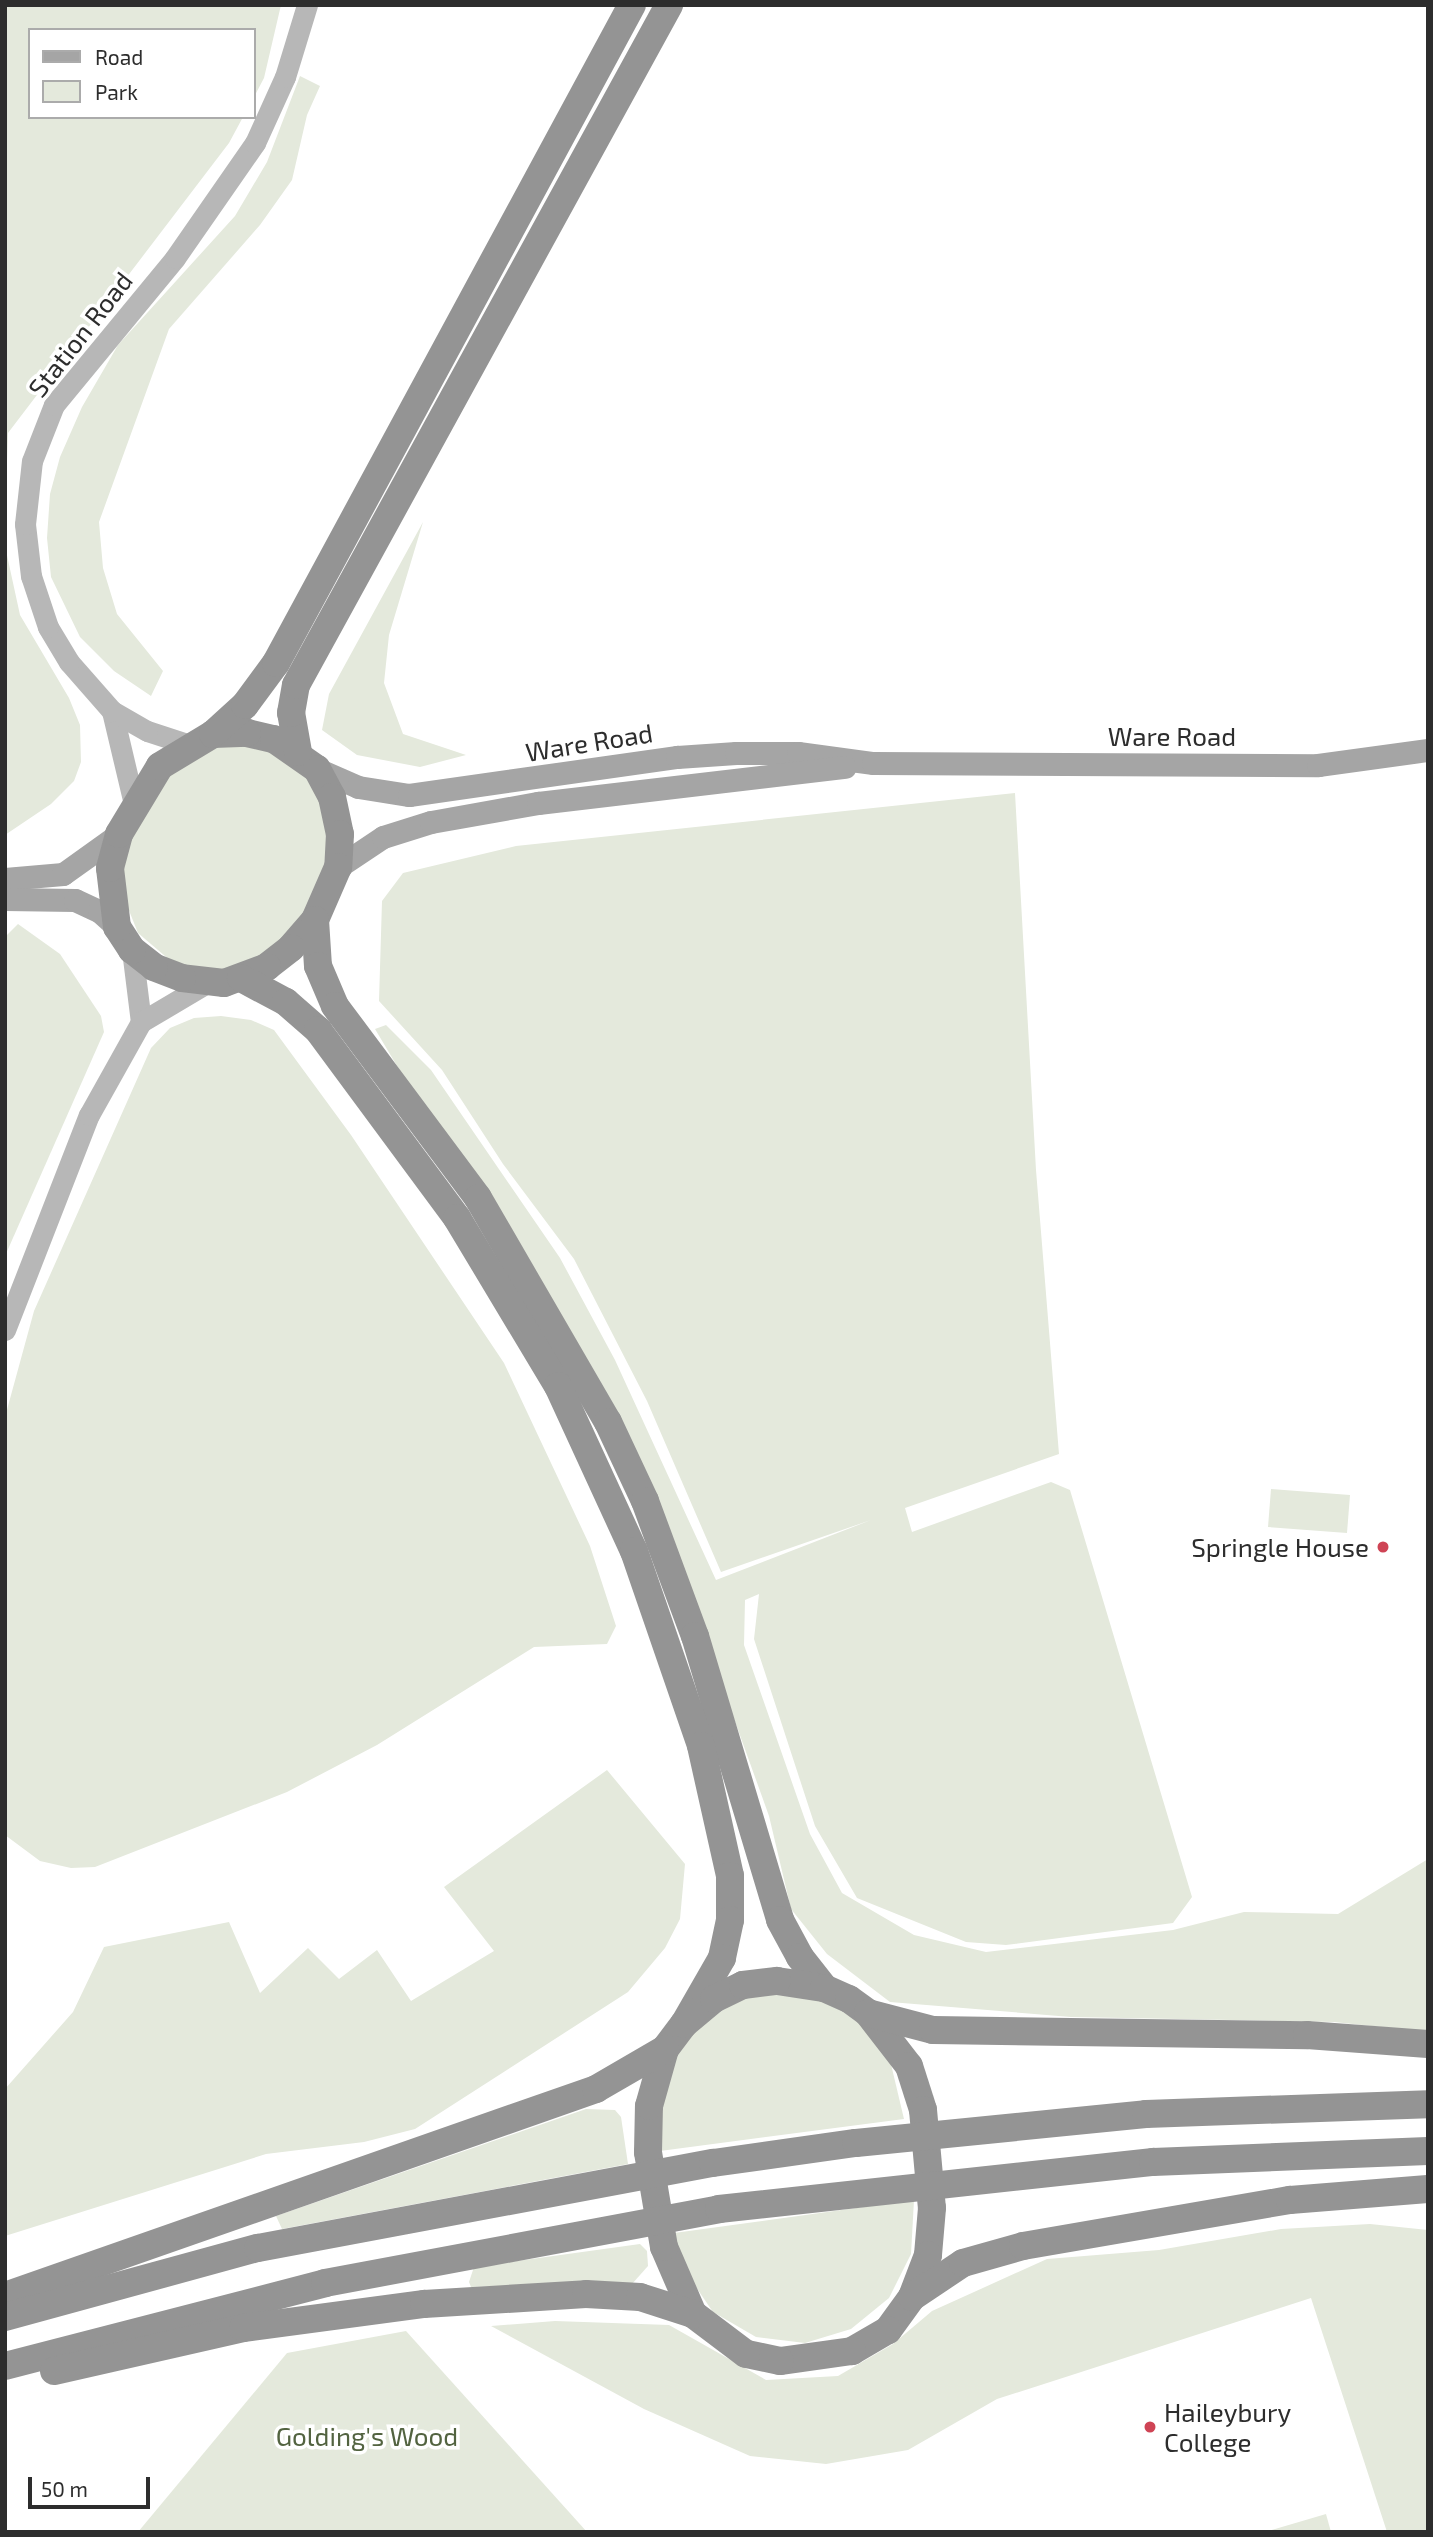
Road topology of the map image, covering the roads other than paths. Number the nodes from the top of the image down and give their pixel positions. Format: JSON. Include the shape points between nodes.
{"nodes":[{"id":1,"x":307,"y":5,"type":"edge"},
{"id":2,"x":632,"y":5,"type":"edge"},
{"id":3,"x":669,"y":5,"type":"edge"},
{"id":4,"x":113,"y":710,"type":"junction"},
{"id":5,"x":202,"y":740,"type":"junction"},
{"id":6,"x":1428,"y":750,"type":"edge"},
{"id":7,"x":308,"y":761,"type":"junction"},
{"id":8,"x":873,"y":763,"type":"junction"},
{"id":9,"x":134,"y":804,"type":"junction"},
{"id":10,"x":119,"y":834,"type":"junction"},
{"id":11,"x":338,"y":867,"type":"junction"},
{"id":12,"x":5,"y":879,"type":"edge"},
{"id":13,"x":5,"y":899,"type":"edge"},
{"id":14,"x":315,"y":920,"type":"junction"},
{"id":15,"x":117,"y":927,"type":"junction"},
{"id":16,"x":132,"y":950,"type":"junction"},
{"id":17,"x":241,"y":978,"type":"junction"},
{"id":18,"x":207,"y":983,"type":"junction"},
{"id":19,"x":141,"y":1022,"type":"junction"},
{"id":20,"x":5,"y":1330,"type":"edge"},
{"id":21,"x":824,"y":1988,"type":"junction"},
{"id":22,"x":868,"y":2013,"type":"junction"},
{"id":23,"x":684,"y":2024,"type":"junction"},
{"id":24,"x":1428,"y":2044,"type":"edge"},
{"id":25,"x":665,"y":2049,"type":"junction"},
{"id":26,"x":1428,"y":2104,"type":"edge"},
{"id":27,"x":1428,"y":2151,"type":"edge"},
{"id":28,"x":1428,"y":2189,"type":"edge"},
{"id":29,"x":5,"y":2296,"type":"edge"},
{"id":30,"x":912,"y":2297,"type":"junction"},
{"id":31,"x":693,"y":2314,"type":"junction"},
{"id":32,"x":5,"y":2317,"type":"edge"},
{"id":33,"x":5,"y":2366,"type":"edge"},
{"id":34,"x":5,"y":2382,"type":"edge"}],
"edges":[{"from":1,"to":4,"type":"main road","name":"Station Road","via":[[285,77],[255,143],[183,248],[54,405],[32,461],[25,524],[31,576],[48,626],[62,650]]},
{"from":2,"to":5,"type":"highway","via":[[276,663],[245,705]]},
{"from":3,"to":7,"type":"highway","via":[[296,685],[291,713]]},
{"from":4,"to":5,"type":"main road","name":"Station Road","via":[[147,731]]},
{"from":4,"to":9,"type":"main road","name":"Station Road"},
{"from":5,"to":7,"type":"highway","via":[[247,733]]},
{"from":5,"to":9,"type":"highway","via":[[160,766]]},
{"from":6,"to":8,"type":"main road","name":"Ware Road","via":[[1318,765]]},
{"from":7,"to":8,"type":"main road","name":"Ware Road","via":[[358,787],[408,795],[677,757],[798,753]]},
{"from":7,"to":11,"type":"highway","via":[[332,797],[340,834]]},
{"from":8,"to":11,"type":"main road","name":"Ware Road","via":[[538,803],[431,822],[383,837]]},
{"from":9,"to":10,"type":"highway"},
{"from":10,"to":12,"type":"main road","via":[[63,874]]},
{"from":10,"to":15,"type":"highway","via":[[110,868]]},
{"from":11,"to":14,"type":"highway"},
{"from":13,"to":15,"type":"main road","via":[[75,900],[99,911]]},
{"from":14,"to":17,"type":"highway","via":[[292,948]]},
{"from":14,"to":21,"type":"highway","via":[[318,967],[335,1006],[478,1198],[521,1265],[608,1422],[649,1512],[695,1636],[780,1920],[789,1941]]},
{"from":15,"to":16,"type":"highway"},
{"from":16,"to":18,"type":"highway","via":[[154,967]]},
{"from":16,"to":19,"type":"main road"},
{"from":17,"to":18,"type":"highway"},
{"from":17,"to":23,"type":"highway","via":[[286,1002],[317,1030],[457,1219],[558,1387],[634,1551],[701,1746],[730,1876],[730,1920],[722,1958]]},
{"from":18,"to":19,"type":"main road"},
{"from":19,"to":20,"type":"main road","via":[[89,1115]]},
{"from":21,"to":22,"type":"highway"},
{"from":21,"to":23,"type":"highway","via":[[778,1981],[743,1985],[714,1999]]},
{"from":22,"to":24,"type":"highway","via":[[933,2030],[1307,2035]]},
{"from":22,"to":30,"type":"highway","via":[[909,2066],[923,2110],[932,2208],[928,2255]]},
{"from":23,"to":25,"type":"highway"},
{"from":25,"to":29,"type":"highway","via":[[596,2089]]},
{"from":25,"to":31,"type":"highway","via":[[649,2106],[648,2152],[664,2247]]},
{"from":26,"to":32,"type":"highway","via":[[1146,2115],[856,2143],[713,2163],[258,2248]]},
{"from":27,"to":33,"type":"highway","via":[[1153,2161],[719,2209],[325,2283]]},
{"from":28,"to":30,"type":"highway","via":[[1290,2200],[1023,2246],[963,2263]]},
{"from":30,"to":31,"type":"highway","via":[[888,2330],[852,2351],[814,2359],[780,2361],[747,2354]]},
{"from":31,"to":34,"type":"highway","via":[[640,2297],[586,2294],[424,2304],[243,2328]]}]}
